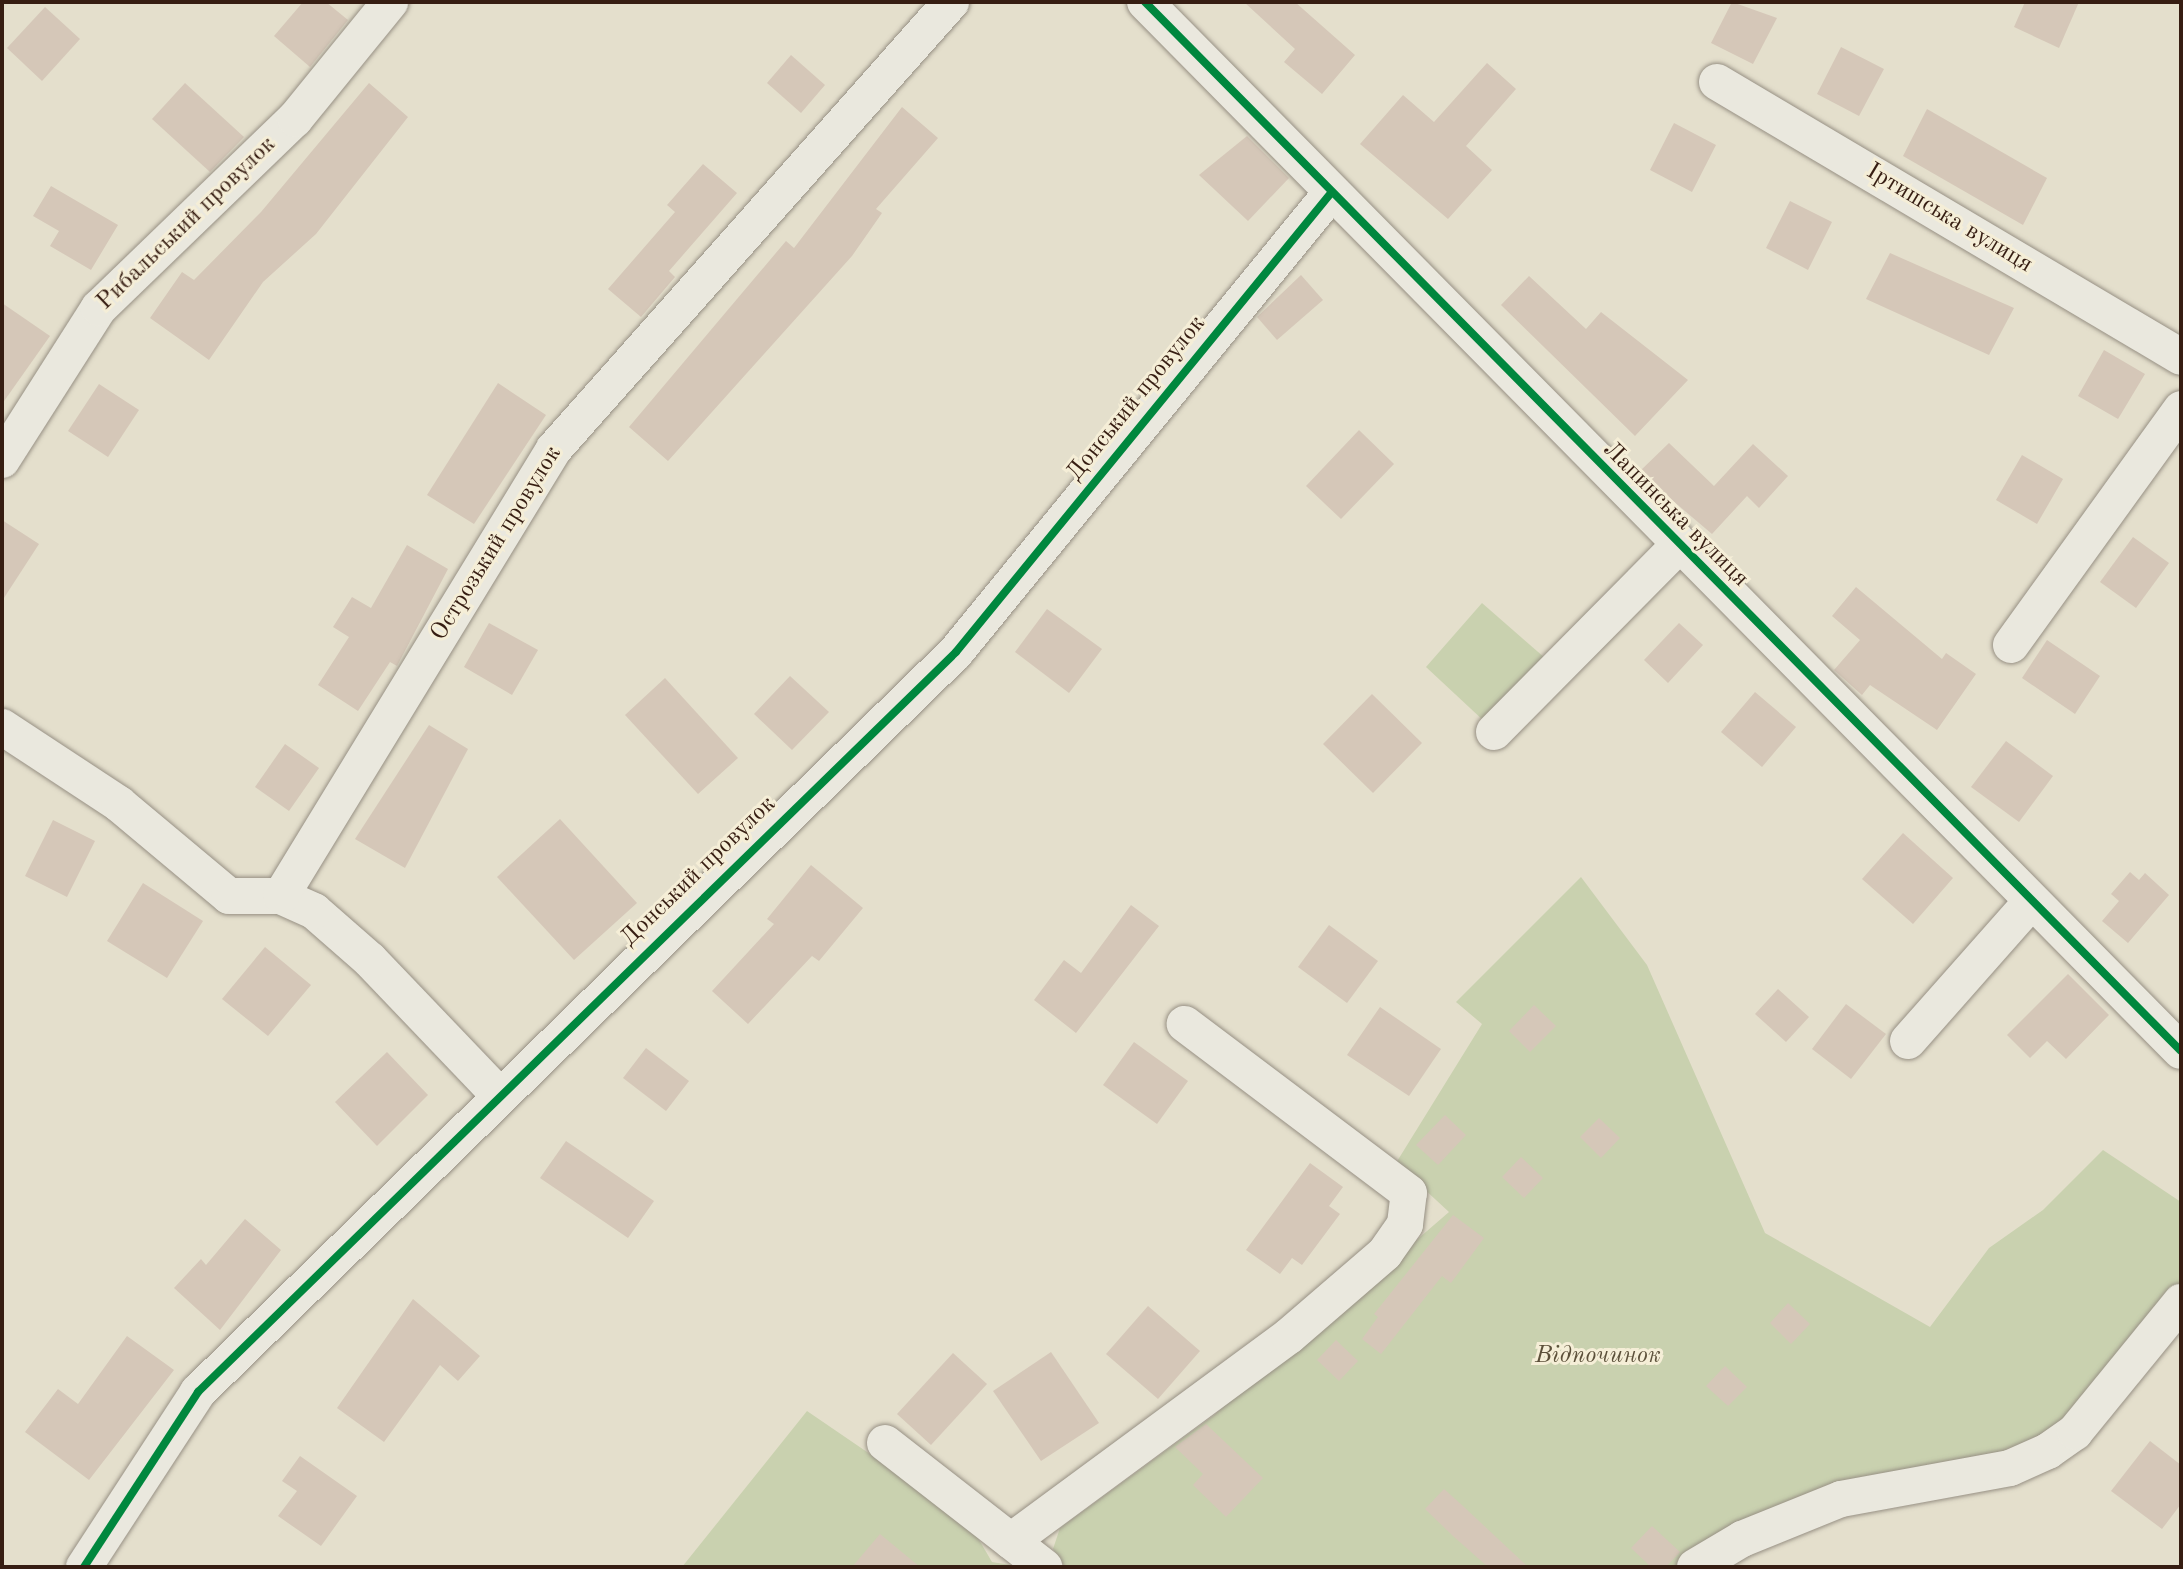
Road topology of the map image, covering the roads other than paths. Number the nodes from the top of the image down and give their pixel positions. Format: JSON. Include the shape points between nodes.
{"nodes":[{"id":1,"x":390,"y":2,"type":"edge"},
{"id":2,"x":951,"y":2,"type":"edge"},
{"id":3,"x":1145,"y":2,"type":"edge"},
{"id":4,"x":1717,"y":82,"type":"dead end"},
{"id":5,"x":1331,"y":193,"type":"junction"},
{"id":6,"x":2181,"y":357,"type":"edge"},
{"id":7,"x":2181,"y":409,"type":"edge"},
{"id":8,"x":2,"y":460,"type":"edge"},
{"id":9,"x":1678,"y":546,"type":"junction"},
{"id":10,"x":2011,"y":645,"type":"dead end"},
{"id":11,"x":2,"y":727,"type":"edge"},
{"id":12,"x":1494,"y":732,"type":"dead end"},
{"id":13,"x":281,"y":896,"type":"junction"},
{"id":14,"x":2031,"y":902,"type":"junction"},
{"id":15,"x":1185,"y":1024,"type":"dead end"},
{"id":16,"x":1908,"y":1041,"type":"dead end"},
{"id":17,"x":2181,"y":1051,"type":"edge"},
{"id":18,"x":498,"y":1094,"type":"junction"},
{"id":19,"x":2181,"y":1302,"type":"edge"},
{"id":20,"x":885,"y":1443,"type":"dead end"},
{"id":21,"x":1011,"y":1541,"type":"junction"},
{"id":22,"x":84,"y":1567,"type":"edge"},
{"id":23,"x":1044,"y":1567,"type":"edge"},
{"id":24,"x":1695,"y":1567,"type":"edge"}],
"edges":[{"from":1,"to":8,"type":"street","name":"Рибальський провулок","via":[[295,119],[99,308]]},
{"from":2,"to":13,"type":"street","name":"Острозький провулок","via":[[554,449]]},
{"from":3,"to":5,"type":"street","name":"Лапинська вулиця"},
{"from":4,"to":6,"type":"street","name":"Іртишська вулиця"},
{"from":5,"to":9,"type":"street","name":"Лапинська вулиця"},
{"from":5,"to":18,"type":"street","name":"Донський провулок","via":[[956,652]]},
{"from":7,"to":10,"type":"street"},
{"from":9,"to":12,"type":"street"},
{"from":9,"to":14,"type":"street","name":"Лапинська вулиця"},
{"from":11,"to":13,"type":"street","via":[[119,804],[229,896]]},
{"from":13,"to":18,"type":"street","via":[[314,911],[370,960]]},
{"from":14,"to":16,"type":"street"},
{"from":14,"to":17,"type":"street","name":"Лапинська вулиця"},
{"from":15,"to":21,"type":"street","via":[[1365,1155],[1409,1193],[1410,1209],[1385,1253],[1289,1336]]},
{"from":18,"to":22,"type":"street","name":"Донський провулок","via":[[198,1392]]},
{"from":19,"to":24,"type":"street","via":[[2075,1432],[2048,1451],[2010,1468],[1841,1499],[1742,1539]]},
{"from":20,"to":21,"type":"street"},
{"from":21,"to":23,"type":"street"}]}
